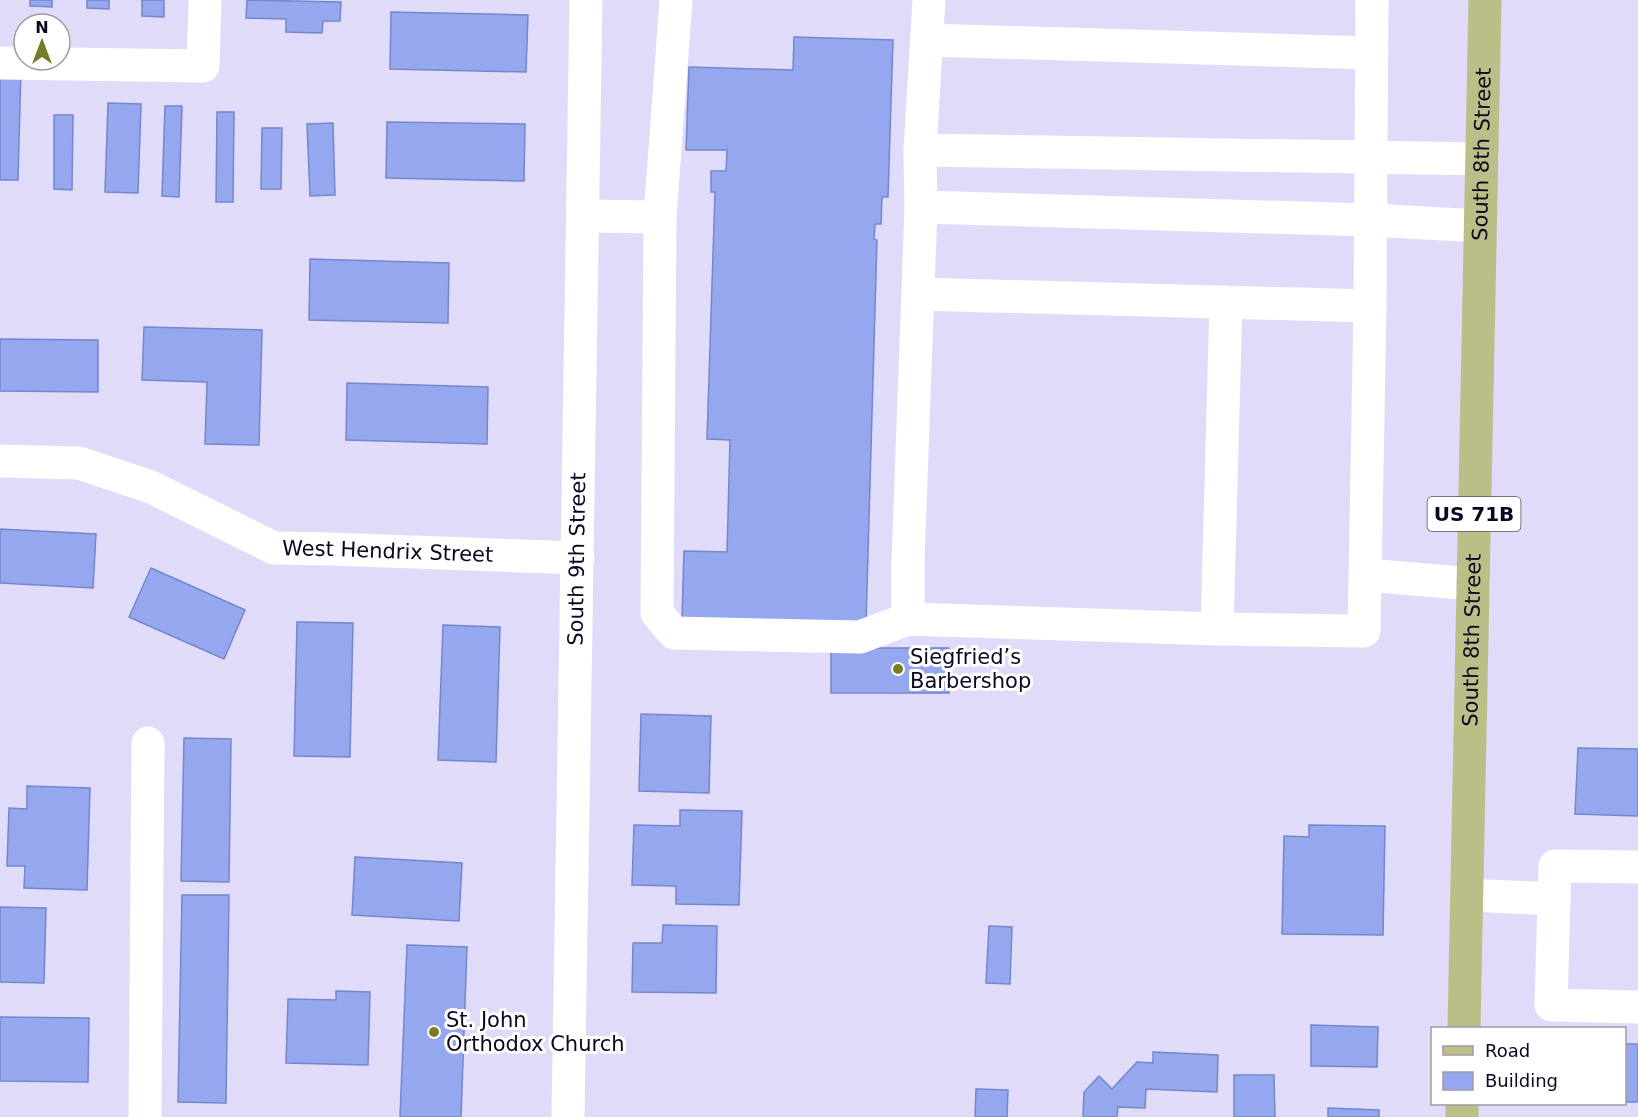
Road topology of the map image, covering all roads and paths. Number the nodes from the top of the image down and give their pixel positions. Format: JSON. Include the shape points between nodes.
{"nodes":[{"id":1,"x":205,"y":0,"type":"edge"},
{"id":2,"x":586,"y":0,"type":"edge"},
{"id":3,"x":676,"y":0,"type":"edge"},
{"id":4,"x":929,"y":0,"type":"edge"},
{"id":5,"x":1372,"y":0,"type":"edge"},
{"id":6,"x":1485,"y":0,"type":"edge"},
{"id":7,"x":927,"y":40,"type":"junction"},
{"id":8,"x":1372,"y":53,"type":"junction"},
{"id":9,"x":0,"y":63,"type":"edge"},
{"id":10,"x":921,"y":150,"type":"junction"},
{"id":11,"x":1371,"y":158,"type":"junction"},
{"id":12,"x":1482,"y":159,"type":"junction"},
{"id":13,"x":921,"y":207,"type":"junction"},
{"id":14,"x":583,"y":216,"type":"junction"},
{"id":15,"x":660,"y":217,"type":"junction"},
{"id":16,"x":1371,"y":220,"type":"junction"},
{"id":17,"x":1480,"y":226,"type":"junction"},
{"id":18,"x":918,"y":294,"type":"junction"},
{"id":19,"x":1226,"y":302,"type":"junction"},
{"id":20,"x":1370,"y":306,"type":"junction"},
{"id":21,"x":0,"y":461,"type":"edge"},
{"id":22,"x":578,"y":558,"type":"junction"},
{"id":23,"x":1366,"y":575,"type":"junction"},
{"id":24,"x":1473,"y":584,"type":"junction"},
{"id":25,"x":908,"y":619,"type":"junction"},
{"id":26,"x":1217,"y":629,"type":"junction"},
{"id":27,"x":148,"y":743,"type":"dead end"},
{"id":28,"x":1638,"y":867,"type":"edge"},
{"id":29,"x":1467,"y":895,"type":"junction"},
{"id":30,"x":1554,"y":899,"type":"junction"},
{"id":31,"x":1638,"y":1007,"type":"edge"},
{"id":32,"x":1464,"y":1027,"type":"edge"},
{"id":33,"x":145,"y":1117,"type":"edge"},
{"id":34,"x":568,"y":1117,"type":"edge"}],
"edges":[{"from":1,"to":9,"type":"street","via":[[202,66]]},
{"from":2,"to":14,"type":"street","name":"South 9th Street"},
{"from":3,"to":15,"type":"street"},
{"from":4,"to":7,"type":"street"},
{"from":5,"to":8,"type":"street"},
{"from":6,"to":12,"type":"main road","name":"South 8th Street","number":"US 71B"},
{"from":7,"to":8,"type":"street"},
{"from":7,"to":10,"type":"street"},
{"from":8,"to":11,"type":"street"},
{"from":10,"to":11,"type":"street"},
{"from":10,"to":13,"type":"street"},
{"from":11,"to":12,"type":"street"},
{"from":11,"to":16,"type":"street"},
{"from":12,"to":17,"type":"main road","name":"South 8th Street","number":"US 71B"},
{"from":13,"to":16,"type":"street"},
{"from":13,"to":18,"type":"street"},
{"from":14,"to":15,"type":"street"},
{"from":14,"to":22,"type":"street","name":"South 9th Street"},
{"from":15,"to":25,"type":"street","via":[[657,613],[675,633],[860,638]]},
{"from":16,"to":17,"type":"street"},
{"from":16,"to":20,"type":"street"},
{"from":17,"to":24,"type":"main road","name":"South 8th Street","number":"US 71B"},
{"from":18,"to":19,"type":"street"},
{"from":18,"to":25,"type":"street"},
{"from":19,"to":20,"type":"street"},
{"from":19,"to":26,"type":"street"},
{"from":20,"to":23,"type":"street"},
{"from":21,"to":22,"type":"street","name":"West Hendrix Street","via":[[79,463],[151,487],[274,548]]},
{"from":22,"to":34,"type":"street","name":"South 9th Street"},
{"from":23,"to":24,"type":"street"},
{"from":23,"to":26,"type":"street","via":[[1364,631]]},
{"from":24,"to":29,"type":"main road","name":"South 8th Street","number":"US 71B"},
{"from":25,"to":26,"type":"street"},
{"from":27,"to":33,"type":"street"},
{"from":28,"to":30,"type":"street","via":[[1555,866]]},
{"from":29,"to":30,"type":"street"},
{"from":29,"to":32,"type":"main road","name":"South 8th Street","number":"US 71B"},
{"from":30,"to":31,"type":"street","via":[[1551,1005]]}]}
